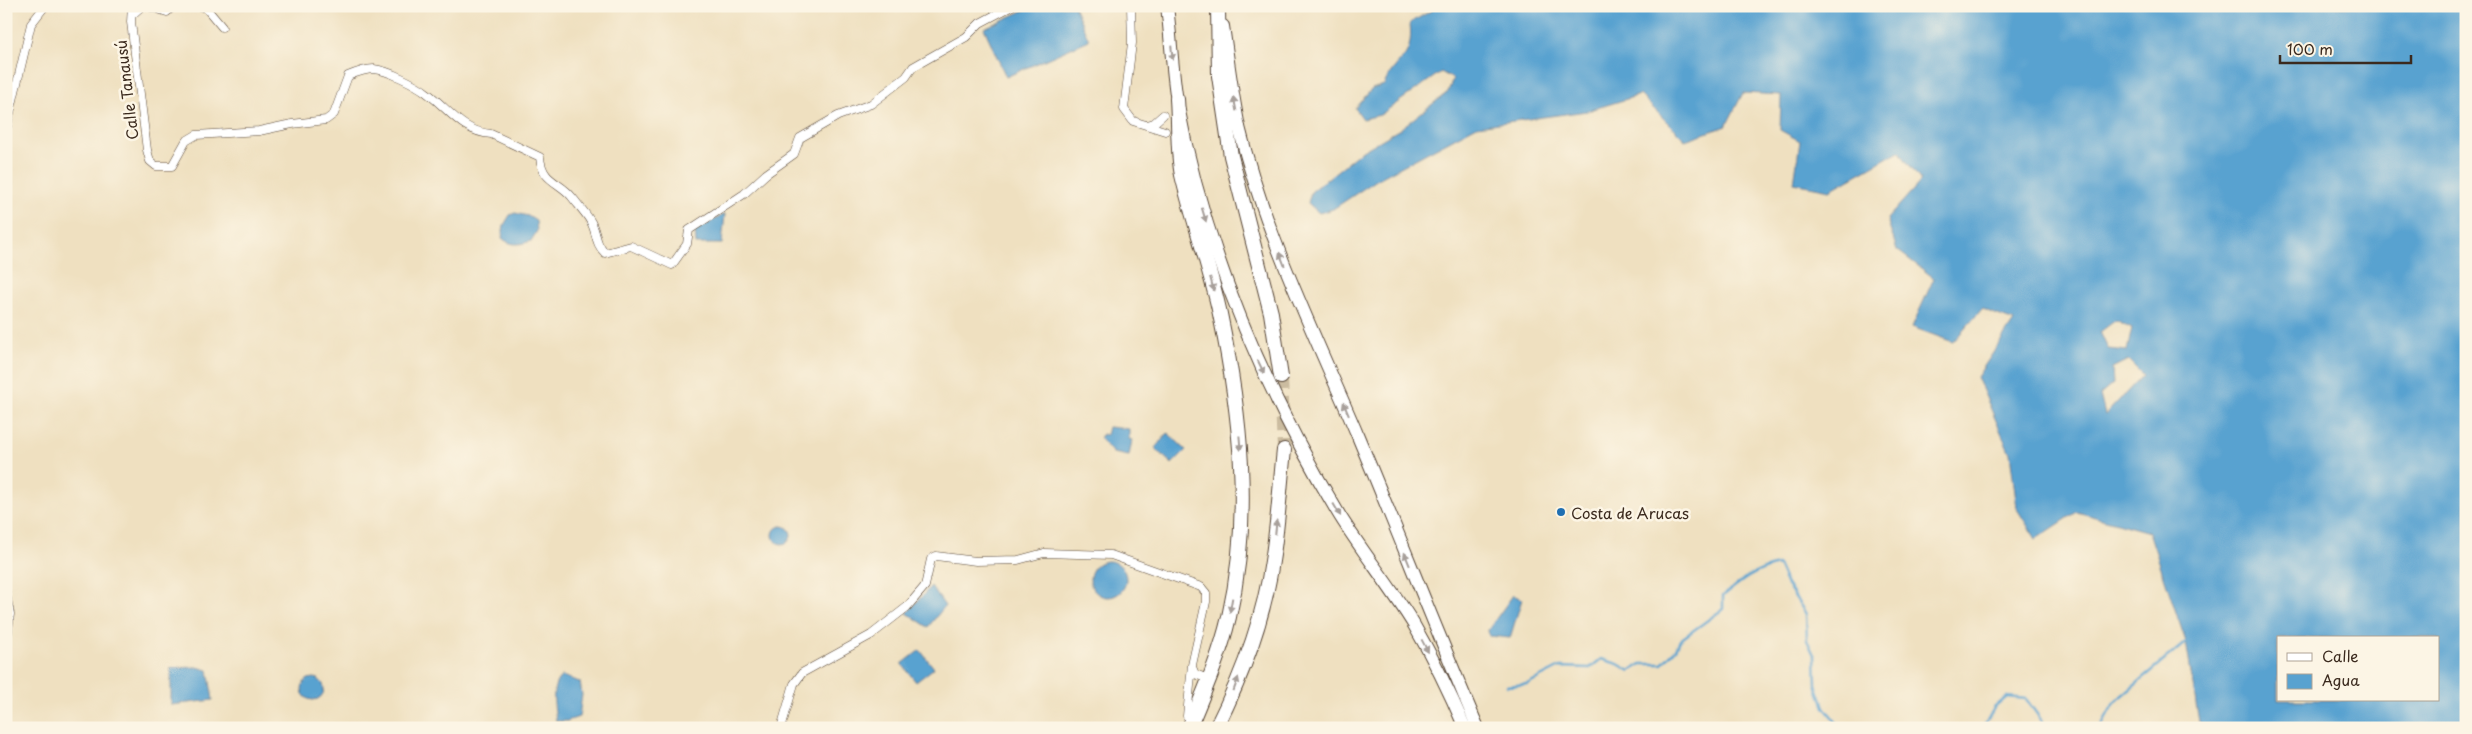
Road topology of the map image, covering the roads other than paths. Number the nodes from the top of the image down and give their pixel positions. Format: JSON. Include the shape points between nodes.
{"nodes":[{"id":1,"x":45,"y":6,"type":"edge"},
{"id":2,"x":142,"y":6,"type":"edge"},
{"id":3,"x":148,"y":6,"type":"edge"},
{"id":4,"x":173,"y":6,"type":"edge"},
{"id":5,"x":201,"y":6,"type":"edge"},
{"id":6,"x":1012,"y":6,"type":"edge"},
{"id":7,"x":1131,"y":6,"type":"edge"},
{"id":8,"x":1167,"y":6,"type":"edge"},
{"id":9,"x":1220,"y":6,"type":"edge"},
{"id":10,"x":132,"y":10,"type":"edge"},
{"id":11,"x":222,"y":27,"type":"dead end"},
{"id":12,"x":1177,"y":99,"type":"junction"},
{"id":13,"x":1163,"y":115,"type":"dead end"},
{"id":14,"x":1145,"y":126,"type":"junction"},
{"id":15,"x":6,"y":130,"type":"edge"},
{"id":16,"x":1165,"y":131,"type":"dead end"},
{"id":17,"x":1281,"y":377,"type":"tunnel mouth"},
{"id":18,"x":1284,"y":450,"type":"tunnel mouth"},
{"id":19,"x":6,"y":594,"type":"edge"},
{"id":20,"x":6,"y":648,"type":"edge"},
{"id":21,"x":1192,"y":666,"type":"junction"},
{"id":22,"x":1203,"y":677,"type":"joint"},
{"id":23,"x":1186,"y":724,"type":"edge"},
{"id":24,"x":781,"y":728,"type":"edge"},
{"id":25,"x":1216,"y":728,"type":"edge"},
{"id":26,"x":1465,"y":728,"type":"edge"},
{"id":27,"x":1478,"y":728,"type":"edge"}],
"edges":[{"from":1,"to":15,"type":"street","via":[[31,24]]},
{"from":2,"to":10,"type":"street"},
{"from":3,"to":4,"type":"street","via":[[167,12]]},
{"from":5,"to":11,"type":"street"},
{"from":6,"to":10,"type":"street","name":"Calle Tanausú","via":[[980,23],[966,37],[913,66],[906,77],[871,104],[838,116],[800,138],[794,154],[744,194],[689,230],[687,244],[672,265],[631,246],[605,253],[599,248],[591,222],[579,206],[567,191],[541,170],[540,157],[463,125],[428,93],[374,69],[348,76],[334,114],[326,120],[259,131],[196,135],[186,141],[172,166],[156,166],[150,161],[147,150]]},
{"from":7,"to":14,"type":"street","via":[[1132,43],[1124,109],[1133,121]]},
{"from":8,"to":12,"type":"highway","one_way":true},
{"from":9,"to":17,"type":"highway","via":[[1219,76],[1231,156],[1271,313]]},
{"from":27,"to":9,"type":"highway","one_way":true,"via":[[1265,214],[1230,82]]},
{"from":12,"to":23,"type":"highway","one_way":true,"via":[[1182,173],[1220,312],[1236,395],[1243,490],[1240,554],[1229,618],[1212,674]]},
{"from":12,"to":26,"type":"highway","one_way":true,"via":[[1193,178],[1246,336],[1298,443],[1341,518],[1413,624]]},
{"from":13,"to":14,"type":"street"},
{"from":14,"to":16,"type":"street"},
{"from":25,"to":18,"type":"highway","one_way":true,"via":[[1232,696],[1259,616],[1272,562]]},
{"from":19,"to":20,"type":"street","via":[[10,614]]},
{"from":21,"to":22,"type":"street","via":[[1194,674]]},
{"from":21,"to":23,"type":"street"},
{"from":21,"to":24,"type":"street","via":[[1206,602],[1206,593],[1201,587],[1111,555],[1044,553],[1018,560],[976,562],[936,556],[931,559],[925,586],[907,607],[871,635],[802,673],[794,684]]},
{"from":22,"to":23,"type":"highway"}]}
